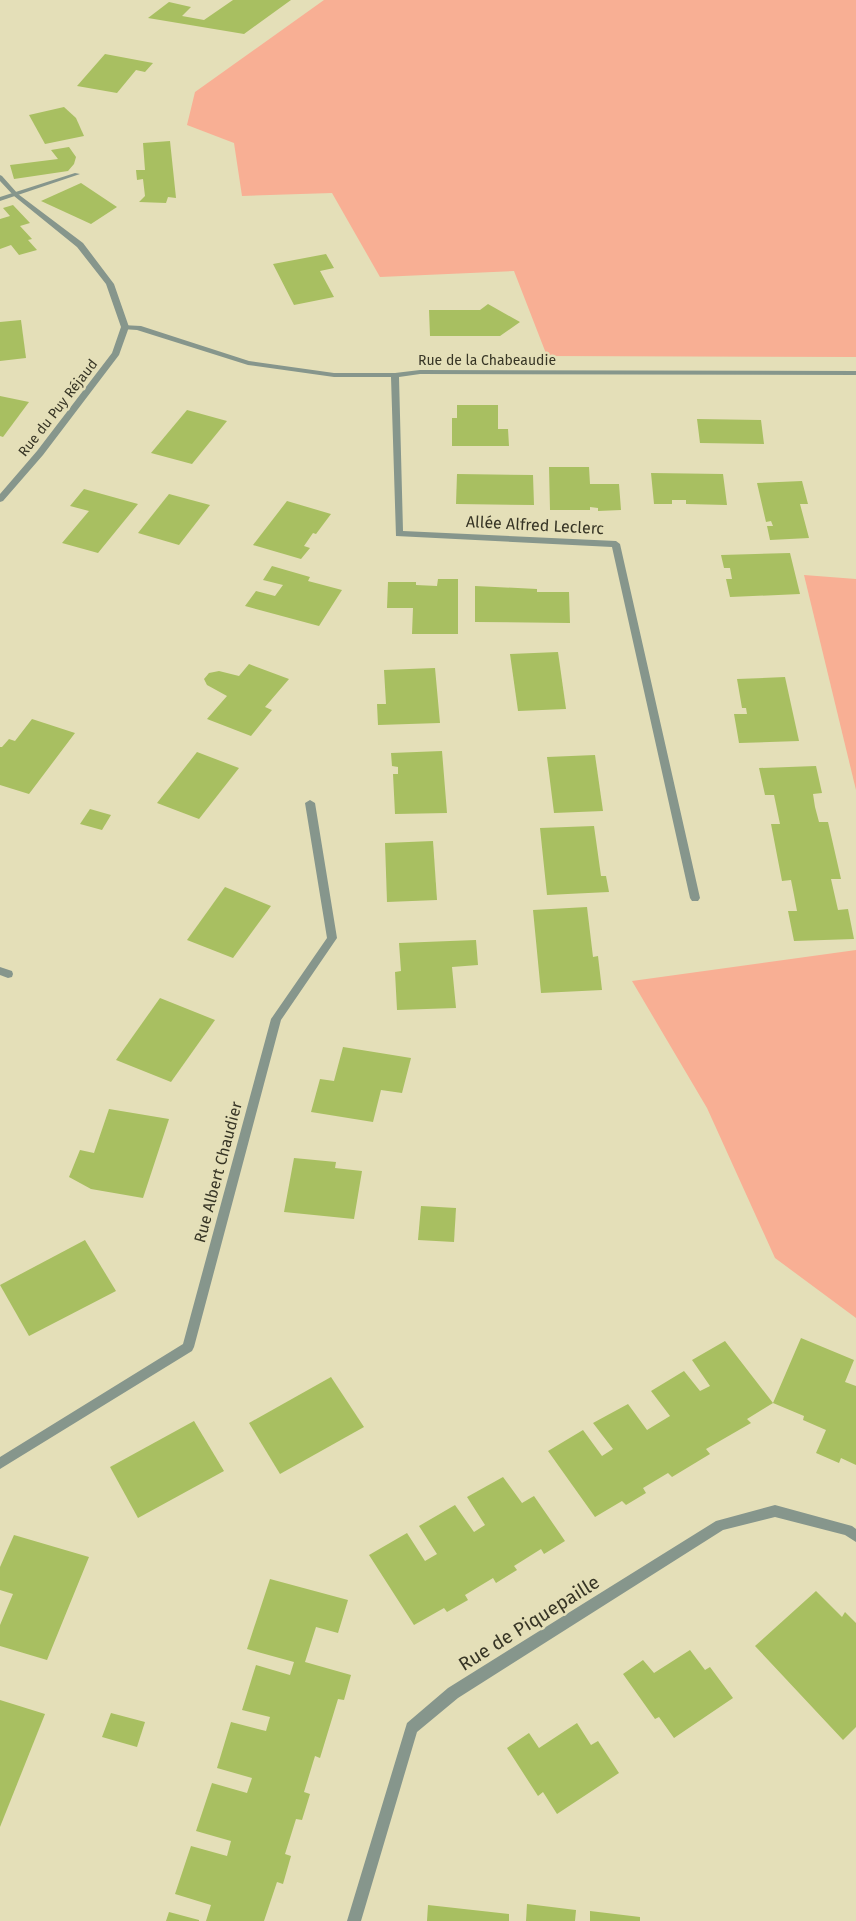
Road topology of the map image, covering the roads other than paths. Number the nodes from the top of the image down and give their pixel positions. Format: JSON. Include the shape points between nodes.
{"nodes":[{"id":1,"x":77,"y":174,"type":"dead end"},
{"id":2,"x":0,"y":177,"type":"edge"},
{"id":3,"x":16,"y":195,"type":"junction"},
{"id":4,"x":0,"y":199,"type":"edge"},
{"id":5,"x":125,"y":327,"type":"junction"},
{"id":6,"x":856,"y":373,"type":"edge"},
{"id":7,"x":396,"y":374,"type":"junction"},
{"id":8,"x":0,"y":499,"type":"edge"},
{"id":9,"x":310,"y":803,"type":"dead end"},
{"id":10,"x":695,"y":898,"type":"dead end"},
{"id":11,"x":0,"y":1463,"type":"edge"},
{"id":12,"x":856,"y":1536,"type":"edge"},
{"id":13,"x":354,"y":1921,"type":"edge"}],
"edges":[{"from":1,"to":3,"type":"street"},
{"from":2,"to":3,"type":"street"},
{"from":3,"to":4,"type":"street"},
{"from":3,"to":5,"type":"street","via":[[80,244],[110,284]]},
{"from":5,"to":7,"type":"street","name":"Rue de la Chabeaudie","via":[[138,328],[248,363],[334,375]]},
{"from":5,"to":8,"type":"street","name":"Rue du Puy Réjaud","via":[[116,353],[40,453]]},
{"from":6,"to":7,"type":"street","name":"Rue de la Chabeaudie"},
{"from":7,"to":10,"type":"street","name":"Allée Alfred Leclerc","via":[[400,534],[616,544]]},
{"from":9,"to":11,"type":"street","name":"Rue Albert Chaudier","via":[[332,938],[276,1019],[188,1347]]},
{"from":12,"to":13,"type":"street","name":"Rue de Piquepaille","via":[[848,1530],[775,1511],[720,1526],[453,1693],[412,1728]]}]}
